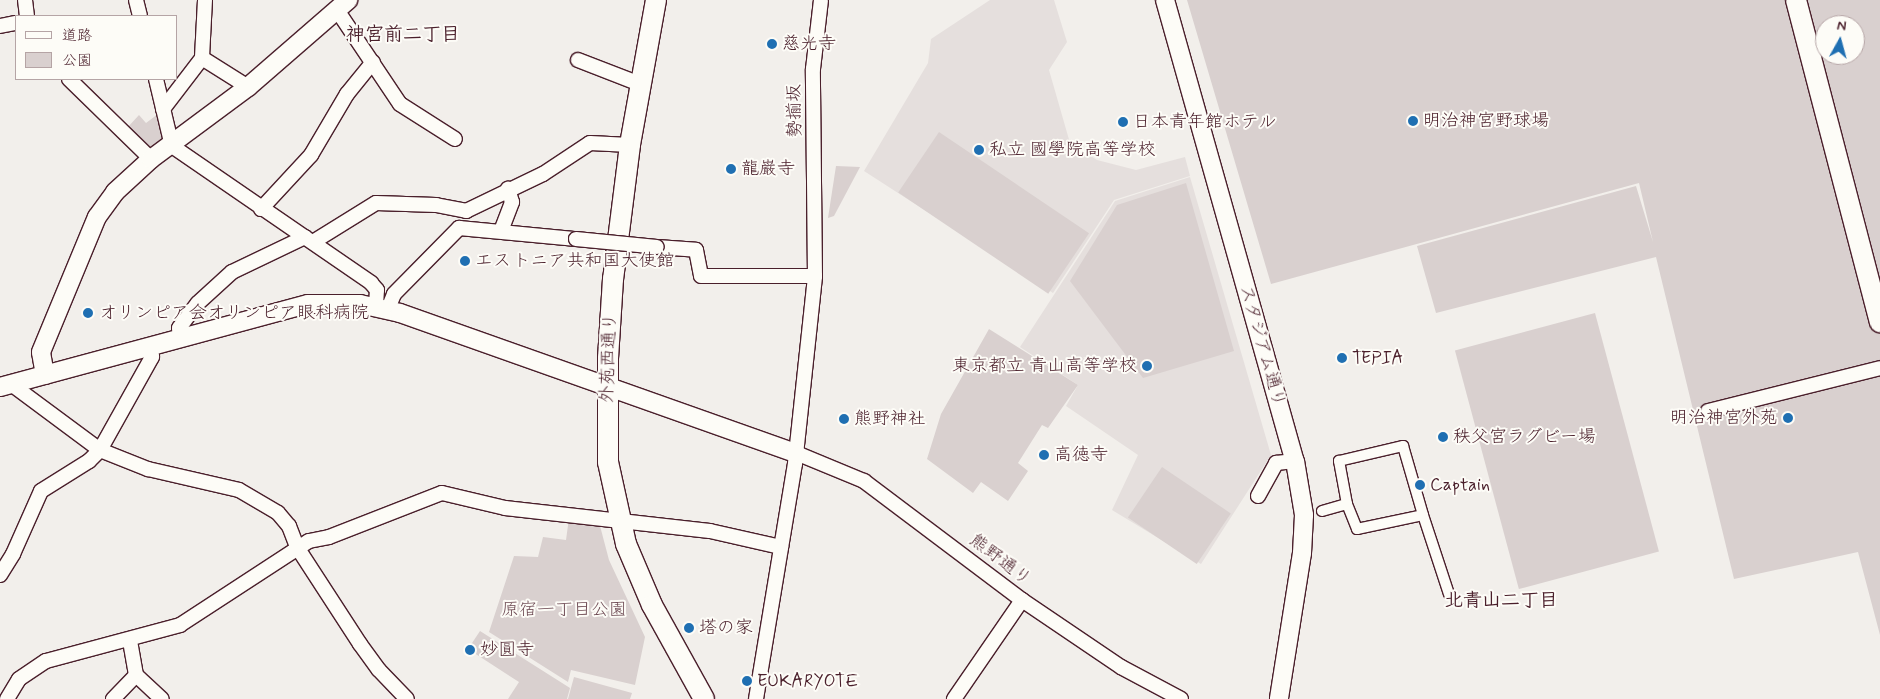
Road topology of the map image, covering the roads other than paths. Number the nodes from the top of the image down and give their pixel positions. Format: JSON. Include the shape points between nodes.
{"nodes":[{"id":1,"x":25,"y":0,"type":"edge"},
{"id":2,"x":136,"y":0,"type":"edge"},
{"id":3,"x":205,"y":0,"type":"edge"},
{"id":4,"x":656,"y":0,"type":"edge"},
{"id":5,"x":821,"y":0,"type":"edge"},
{"id":6,"x":1165,"y":0,"type":"edge"},
{"id":7,"x":1796,"y":0,"type":"edge"},
{"id":8,"x":343,"y":5,"type":"edge"},
{"id":9,"x":27,"y":15,"type":"edge"},
{"id":10,"x":140,"y":15,"type":"edge"},
{"id":11,"x":15,"y":23,"type":"edge"},
{"id":12,"x":0,"y":26,"type":"edge"},
{"id":13,"x":202,"y":58,"type":"junction"},
{"id":14,"x":578,"y":60,"type":"dead end"},
{"id":15,"x":373,"y":62,"type":"junction"},
{"id":16,"x":70,"y":80,"type":"edge"},
{"id":17,"x":156,"y":80,"type":"edge"},
{"id":18,"x":640,"y":84,"type":"junction"},
{"id":19,"x":248,"y":87,"type":"junction"},
{"id":20,"x":163,"y":109,"type":"junction"},
{"id":21,"x":455,"y":140,"type":"dead end"},
{"id":22,"x":630,"y":145,"type":"junction"},
{"id":23,"x":172,"y":146,"type":"junction"},
{"id":24,"x":150,"y":159,"type":"junction"},
{"id":25,"x":508,"y":189,"type":"junction"},
{"id":26,"x":261,"y":209,"type":"junction"},
{"id":27,"x":501,"y":231,"type":"junction"},
{"id":28,"x":309,"y":240,"type":"junction"},
{"id":29,"x":816,"y":276,"type":"junction"},
{"id":30,"x":382,"y":308,"type":"junction"},
{"id":31,"x":1880,"y":322,"type":"edge"},
{"id":32,"x":180,"y":337,"type":"junction"},
{"id":33,"x":150,"y":346,"type":"junction"},
{"id":34,"x":1880,"y":368,"type":"edge"},
{"id":35,"x":45,"y":374,"type":"junction"},
{"id":36,"x":5,"y":386,"type":"edge"},
{"id":37,"x":608,"y":387,"type":"junction"},
{"id":38,"x":1708,"y":411,"type":"dead end"},
{"id":39,"x":100,"y":450,"type":"junction"},
{"id":40,"x":796,"y":453,"type":"junction"},
{"id":41,"x":1295,"y":461,"type":"junction"},
{"id":42,"x":1258,"y":496,"type":"dead end"},
{"id":43,"x":1347,"y":504,"type":"junction"},
{"id":44,"x":1322,"y":511,"type":"dead end"},
{"id":45,"x":1423,"y":515,"type":"junction"},
{"id":46,"x":618,"y":521,"type":"junction"},
{"id":47,"x":781,"y":547,"type":"junction"},
{"id":48,"x":297,"y":548,"type":"junction"},
{"id":49,"x":0,"y":575,"type":"edge"},
{"id":50,"x":1449,"y":594,"type":"dead end"},
{"id":51,"x":1022,"y":600,"type":"junction"},
{"id":52,"x":130,"y":640,"type":"junction"},
{"id":53,"x":136,"y":675,"type":"junction"},
{"id":54,"x":404,"y":698,"type":"edge"},
{"id":55,"x":7,"y":699,"type":"edge"},
{"id":56,"x":113,"y":699,"type":"edge"},
{"id":57,"x":162,"y":699,"type":"edge"},
{"id":58,"x":704,"y":699,"type":"edge"},
{"id":59,"x":756,"y":699,"type":"edge"},
{"id":60,"x":954,"y":699,"type":"edge"},
{"id":61,"x":1181,"y":699,"type":"edge"},
{"id":62,"x":1279,"y":699,"type":"edge"}],
"edges":[{"from":1,"to":9,"type":"street"},
{"from":2,"to":10,"type":"street"},
{"from":3,"to":13,"type":"street"},
{"from":4,"to":18,"type":"main road","name":"外苑西通り"},
{"from":5,"to":29,"type":"street","name":"勢揃坂","via":[[813,69]]},
{"from":6,"to":41,"type":"street","name":"スタジアム通り"},
{"from":7,"to":31,"type":"main road"},
{"from":8,"to":15,"type":"street"},
{"from":8,"to":19,"type":"street"},
{"from":11,"to":12,"type":"street"},
{"from":13,"to":19,"type":"street"},
{"from":13,"to":20,"type":"street"},
{"from":14,"to":18,"type":"street"},
{"from":15,"to":21,"type":"street","via":[[400,104]]},
{"from":15,"to":26,"type":"street","via":[[346,94],[311,155]]},
{"from":16,"to":24,"type":"street"},
{"from":17,"to":20,"type":"street"},
{"from":18,"to":22,"type":"main road","name":"外苑西通り"},
{"from":19,"to":23,"type":"street"},
{"from":20,"to":23,"type":"street"},
{"from":22,"to":25,"type":"street","via":[[590,143],[542,174]]},
{"from":22,"to":37,"type":"main road","name":"外苑西通り","via":[[613,279]]},
{"from":23,"to":24,"type":"street"},
{"from":23,"to":26,"type":"street"},
{"from":24,"to":35,"type":"street","via":[[128,177],[97,217],[41,352]]},
{"from":25,"to":27,"type":"street","via":[[512,202]]},
{"from":25,"to":28,"type":"street","via":[[466,211],[436,205],[376,203]]},
{"from":26,"to":28,"type":"street"},
{"from":27,"to":29,"type":"street","bridge":true,"via":[[696,250],[701,276]]},
{"from":27,"to":30,"type":"street","via":[[459,228]]},
{"from":28,"to":30,"type":"street","via":[[372,283]]},
{"from":28,"to":32,"type":"street","via":[[232,272],[198,303],[179,328]]},
{"from":29,"to":40,"type":"street","name":"勢揃坂"},
{"from":30,"to":32,"type":"street","via":[[330,301],[308,304]]},
{"from":30,"to":37,"type":"street"},
{"from":32,"to":33,"type":"street"},
{"from":33,"to":35,"type":"street"},
{"from":33,"to":39,"type":"street","via":[[152,357]]},
{"from":34,"to":38,"type":"street"},
{"from":35,"to":36,"type":"street"},
{"from":36,"to":39,"type":"street"},
{"from":37,"to":40,"type":"street"},
{"from":37,"to":46,"type":"main road","name":"外苑西通り","via":[[608,462]]},
{"from":39,"to":48,"type":"street","via":[[148,469],[190,477],[257,498],[285,518]]},
{"from":39,"to":49,"type":"street","via":[[89,461],[41,491]]},
{"from":40,"to":47,"type":"street","name":"勢揃坂"},
{"from":40,"to":51,"type":"street","name":"熊野通り","via":[[864,481]]},
{"from":41,"to":42,"type":"street","via":[[1276,463]]},
{"from":41,"to":62,"type":"street","name":"スタジアム通り","via":[[1304,515],[1302,554]]},
{"from":43,"to":44,"type":"street"},
{"from":43,"to":45,"type":"street","via":[[1357,529]]},
{"from":43,"to":45,"type":"street","via":[[1339,461],[1403,446]]},
{"from":45,"to":50,"type":"street"},
{"from":46,"to":47,"type":"street","via":[[710,531]]},
{"from":46,"to":48,"type":"street","via":[[505,508],[442,493]]},
{"from":46,"to":58,"type":"main road","name":"外苑西通り","via":[[652,605]]},
{"from":47,"to":59,"type":"street","name":"勢揃坂"},
{"from":48,"to":52,"type":"street","via":[[200,614],[180,625]]},
{"from":48,"to":54,"type":"street","via":[[365,651]]},
{"from":51,"to":60,"type":"street"},
{"from":51,"to":61,"type":"street","name":"熊野通り","via":[[1121,667]]},
{"from":52,"to":53,"type":"street"},
{"from":52,"to":55,"type":"street","via":[[46,661],[19,679]]},
{"from":53,"to":56,"type":"street"},
{"from":53,"to":57,"type":"street"}]}
